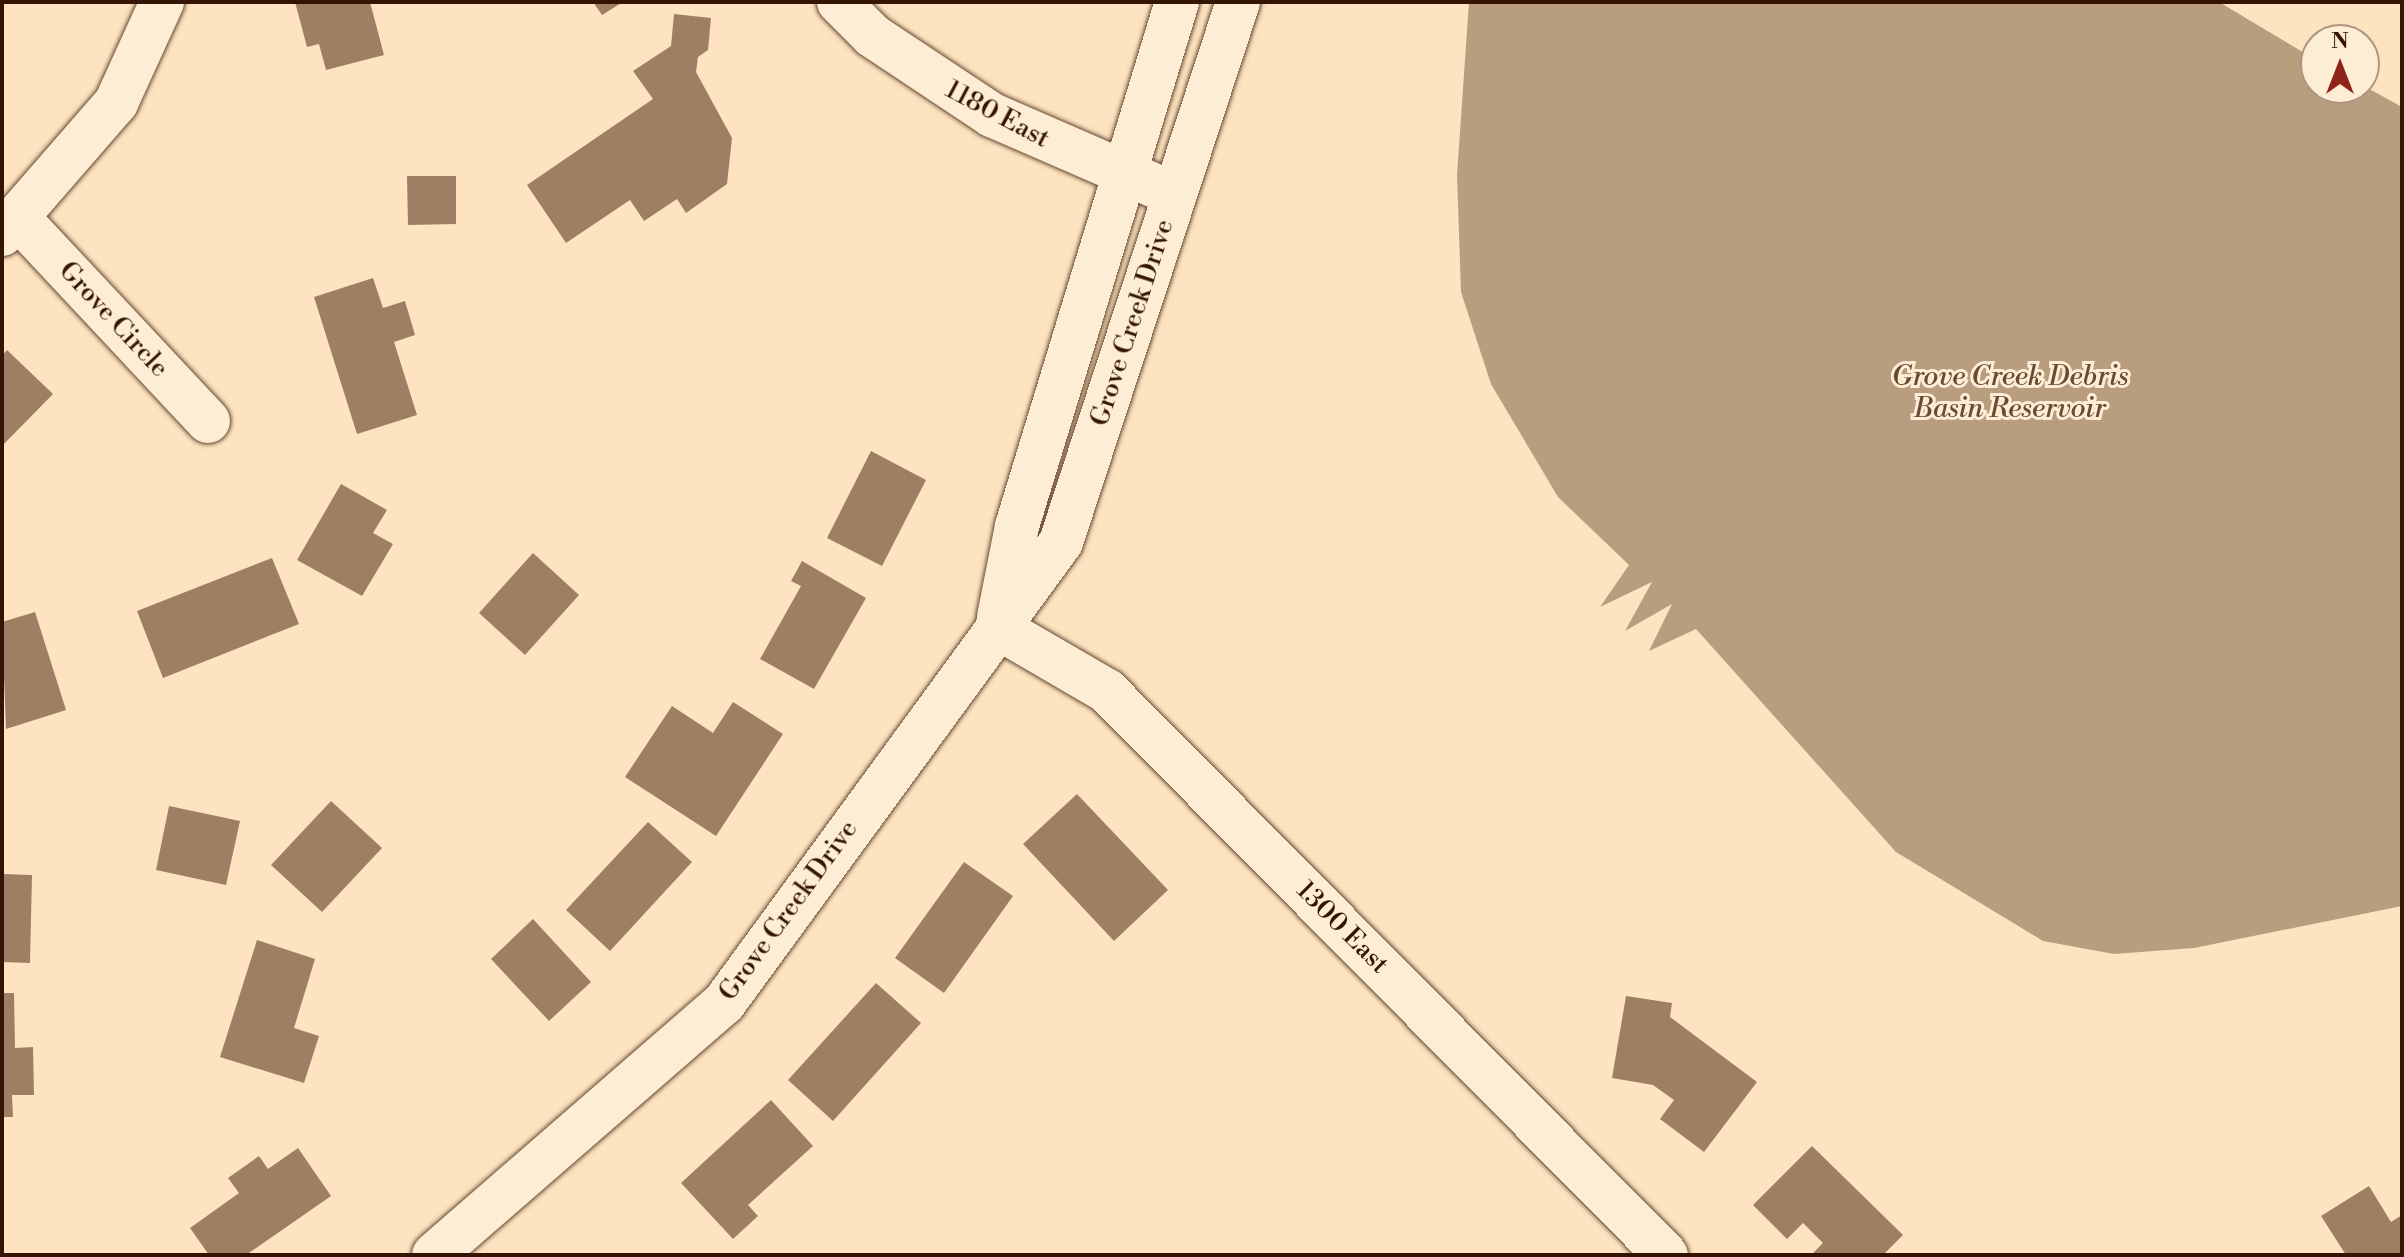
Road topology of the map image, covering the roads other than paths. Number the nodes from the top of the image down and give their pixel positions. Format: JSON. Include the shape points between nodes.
{"nodes":[{"id":1,"x":162,"y":2,"type":"edge"},
{"id":2,"x":839,"y":2,"type":"edge"},
{"id":3,"x":1177,"y":2,"type":"edge"},
{"id":4,"x":1238,"y":2,"type":"edge"},
{"id":5,"x":1128,"y":175,"type":"junction"},
{"id":6,"x":1176,"y":194,"type":"junction"},
{"id":7,"x":10,"y":226,"type":"edge"},
{"id":8,"x":208,"y":421,"type":"dead end"},
{"id":9,"x":997,"y":627,"type":"junction"},
{"id":10,"x":434,"y":1255,"type":"edge"},
{"id":11,"x":1666,"y":1255,"type":"edge"}],
"edges":[{"from":1,"to":7,"type":"street","via":[[116,103]]},
{"from":2,"to":5,"type":"street","name":"1180 East","via":[[934,81],[1060,149]]},
{"from":3,"to":5,"type":"street","name":"Grove Creek Drive"},
{"from":4,"to":6,"type":"street","name":"Grove Creek Drive"},
{"from":5,"to":6,"type":"street","name":"1180 East"},
{"from":5,"to":9,"type":"street","name":"Grove Creek Drive","via":[[1017,526]]},
{"from":6,"to":9,"type":"street","name":"Grove Creek Drive","via":[[1061,542]]},
{"from":7,"to":8,"type":"street","name":"Grove Circle"},
{"from":9,"to":10,"type":"street","name":"Grove Creek Drive","via":[[724,1003]]},
{"from":9,"to":11,"type":"street","name":"1300 East","via":[[1107,691]]}]}
